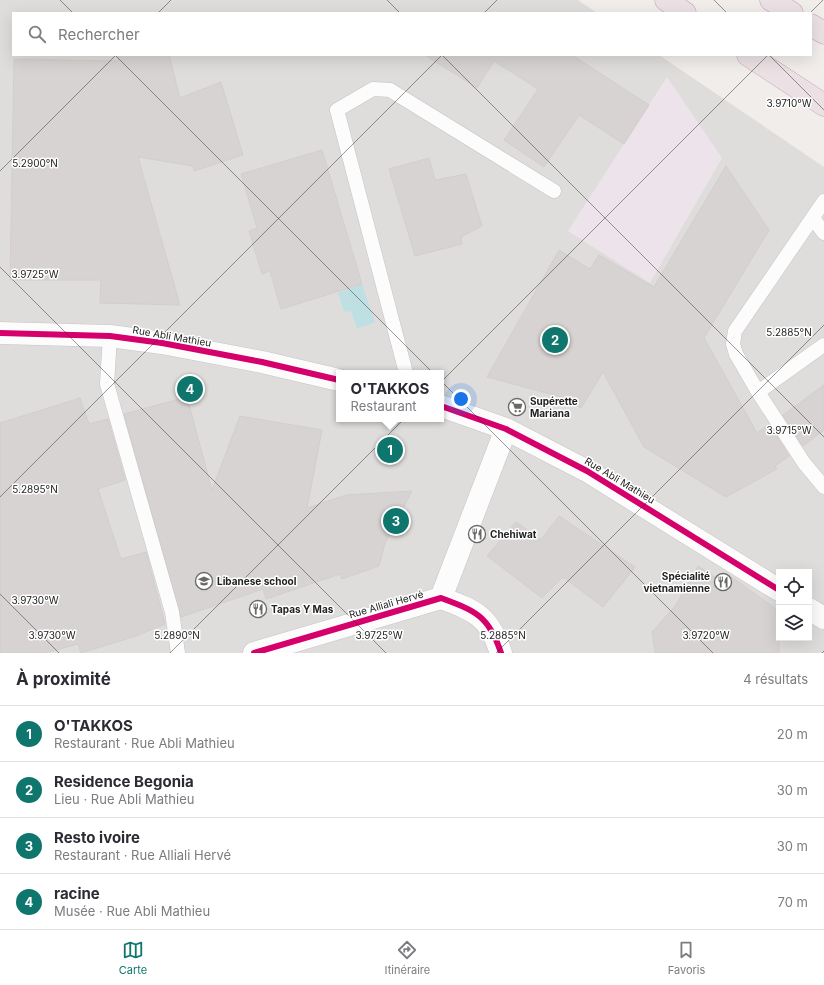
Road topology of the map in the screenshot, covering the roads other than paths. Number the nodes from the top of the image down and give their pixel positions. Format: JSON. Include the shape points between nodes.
{"nodes":[{"id":1,"x":666,"y":0,"type":"edge"},
{"id":2,"x":771,"y":0,"type":"edge"},
{"id":3,"x":684,"y":12,"type":"edge"},
{"id":4,"x":790,"y":12,"type":"edge"},
{"id":5,"x":812,"y":26,"type":"edge"},
{"id":6,"x":824,"y":33,"type":"edge"},
{"id":7,"x":750,"y":56,"type":"edge"},
{"id":8,"x":824,"y":105,"type":"edge"},
{"id":9,"x":554,"y":191,"type":"dead end"},
{"id":10,"x":824,"y":201,"type":"edge"},
{"id":11,"x":813,"y":218,"type":"junction"},
{"id":12,"x":824,"y":233,"type":"edge"},
{"id":13,"x":0,"y":333,"type":"edge"},
{"id":14,"x":110,"y":336,"type":"junction"},
{"id":15,"x":824,"y":345,"type":"edge"},
{"id":16,"x":405,"y":370,"type":"edge"},
{"id":17,"x":336,"y":379,"type":"edge"},
{"id":18,"x":758,"y":392,"type":"junction"},
{"id":19,"x":444,"y":407,"type":"edge"},
{"id":20,"x":506,"y":429,"type":"junction"},
{"id":21,"x":824,"y":487,"type":"edge"},
{"id":22,"x":776,"y":588,"type":"edge"},
{"id":23,"x":441,"y":598,"type":"junction"},
{"id":24,"x":812,"y":611,"type":"edge"},
{"id":25,"x":824,"y":618,"type":"edge"},
{"id":26,"x":178,"y":653,"type":"edge"},
{"id":27,"x":254,"y":653,"type":"edge"},
{"id":28,"x":500,"y":653,"type":"edge"}],
"edges":[{"from":1,"to":3,"type":"highway"},
{"from":2,"to":4,"type":"highway"},
{"from":5,"to":6,"type":"highway"},
{"from":7,"to":8,"type":"highway"},
{"from":9,"to":16,"type":"lane","via":[[390,90],[373,89],[337,110]]},
{"from":10,"to":11,"type":"lane"},
{"from":11,"to":12,"type":"lane"},
{"from":11,"to":18,"type":"lane","via":[[735,331],[733,344],[736,354]]},
{"from":13,"to":14,"type":"street","name":"Rue Abli Mathieu"},
{"from":14,"to":17,"type":"street","name":"Rue Abli Mathieu","via":[[262,362]]},
{"from":14,"to":26,"type":"lane","via":[[107,384],[172,612]]},
{"from":15,"to":18,"type":"lane"},
{"from":18,"to":21,"type":"lane","via":[[804,463]]},
{"from":19,"to":20,"type":"street","name":"Rue Abli Mathieu"},
{"from":20,"to":22,"type":"street","name":"Rue Abli Mathieu","via":[[587,471]]},
{"from":20,"to":23,"type":"street"},
{"from":23,"to":27,"type":"street","name":"Rue Alliali Hervé"},
{"from":23,"to":28,"type":"street","via":[[469,609],[482,618],[494,634]]},
{"from":24,"to":25,"type":"street"}]}
